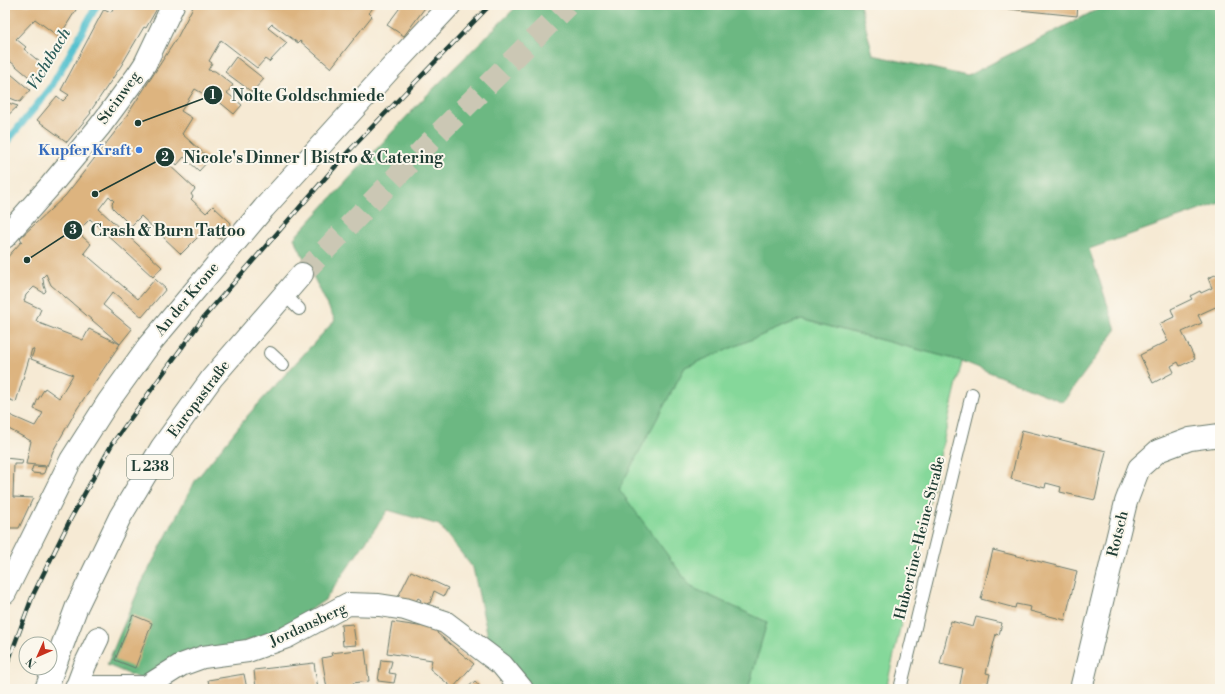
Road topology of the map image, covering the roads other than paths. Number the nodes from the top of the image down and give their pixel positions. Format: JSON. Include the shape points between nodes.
{"nodes":[{"id":1,"x":173,"y":5,"type":"edge"},
{"id":2,"x":450,"y":5,"type":"edge"},
{"id":3,"x":5,"y":237,"type":"edge"},
{"id":4,"x":302,"y":274,"type":"tunnel mouth"},
{"id":5,"x":270,"y":353,"type":"dead end"},
{"id":6,"x":283,"y":365,"type":"dead end"},
{"id":7,"x":972,"y":394,"type":"dead end"},
{"id":8,"x":1220,"y":435,"type":"edge"},
{"id":9,"x":5,"y":593,"type":"edge"},
{"id":10,"x":98,"y":638,"type":"dead end"},
{"id":11,"x":76,"y":688,"type":"edge"},
{"id":12,"x":46,"y":689,"type":"edge"},
{"id":13,"x":522,"y":689,"type":"edge"},
{"id":14,"x":900,"y":689,"type":"edge"},
{"id":15,"x":1081,"y":689,"type":"edge"}],
"edges":[{"from":1,"to":3,"type":"street","name":"Steinweg","via":[[144,64],[100,126]]},
{"from":2,"to":9,"type":"street","name":"An der Krone","via":[[264,208],[149,345],[70,460]]},
{"from":4,"to":12,"type":"street","name":"Europastraße","number":"L 238","via":[[292,302],[212,378],[162,447],[120,517],[80,599]]},
{"from":5,"to":6,"type":"lane"},
{"from":7,"to":14,"type":"lane","name":"Hubertine-Heine-Straße"},
{"from":8,"to":15,"type":"street","name":"Rotsch","via":[[1190,439],[1158,451],[1139,468],[1126,502]]},
{"from":10,"to":11,"type":"street"},
{"from":11,"to":13,"type":"street","name":"Jordansberg","via":[[146,687],[181,665],[203,657],[248,651],[287,636],[348,604],[405,609],[445,622],[502,665]]}]}
